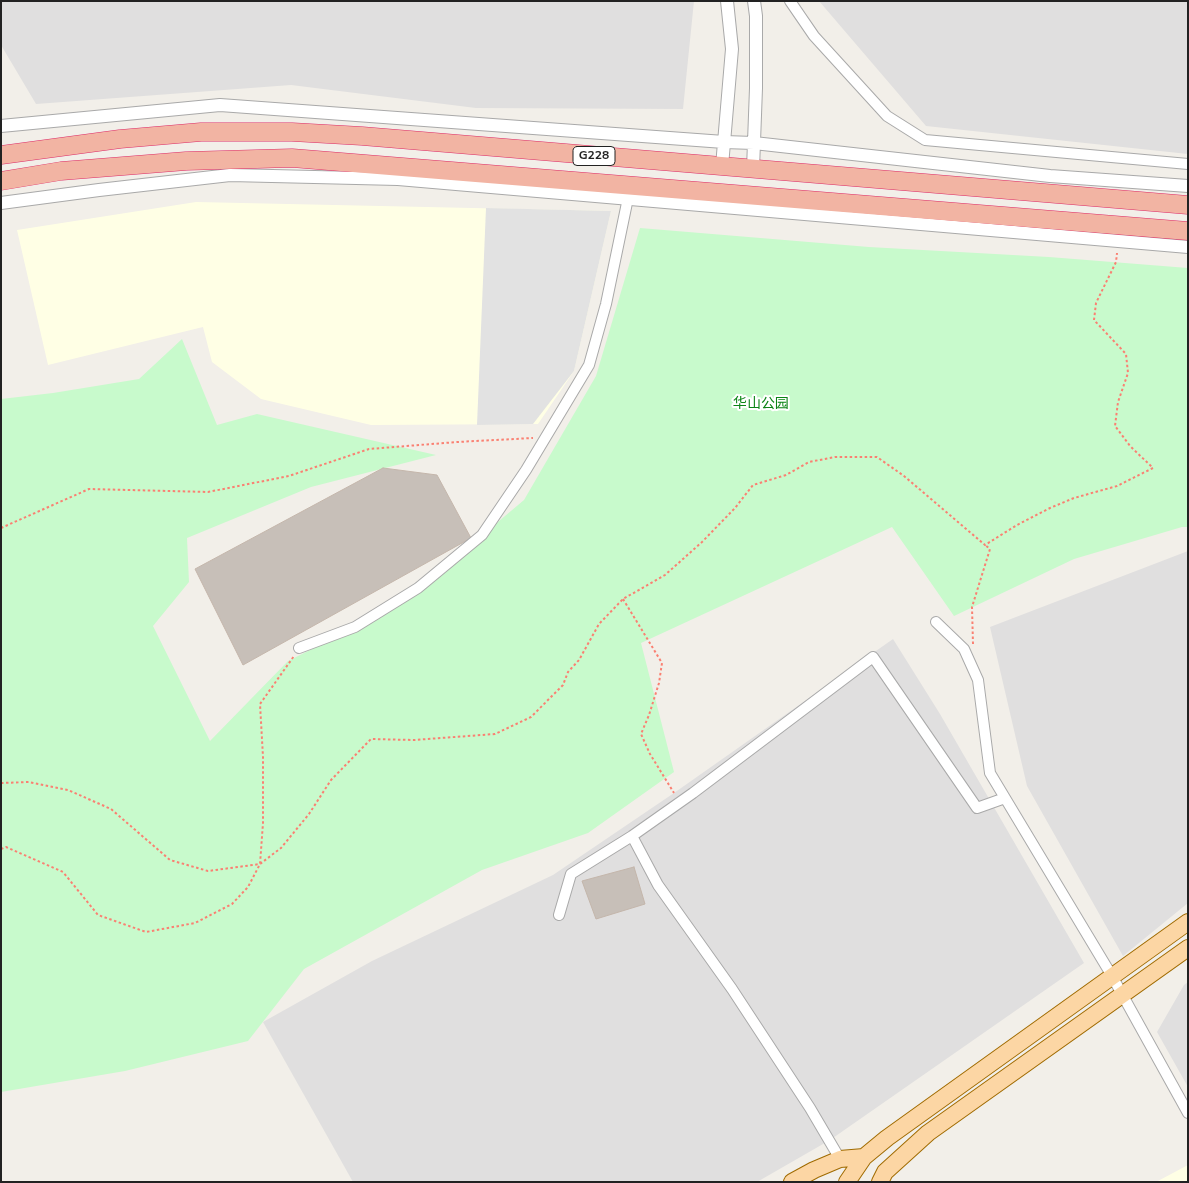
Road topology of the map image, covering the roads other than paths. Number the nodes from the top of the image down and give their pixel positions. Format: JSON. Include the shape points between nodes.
{"nodes":[{"id":1,"x":727,"y":1,"type":"edge"},
{"id":2,"x":754,"y":1,"type":"edge"},
{"id":3,"x":790,"y":1,"type":"edge"},
{"id":4,"x":1,"y":126,"type":"edge"},
{"id":5,"x":724,"y":142,"type":"junction"},
{"id":6,"x":754,"y":143,"type":"junction"},
{"id":7,"x":1,"y":155,"type":"edge"},
{"id":8,"x":1188,"y":164,"type":"edge"},
{"id":9,"x":722,"y":166,"type":"junction"},
{"id":10,"x":754,"y":169,"type":"junction"},
{"id":11,"x":1,"y":182,"type":"edge"},
{"id":12,"x":1188,"y":186,"type":"edge"},
{"id":13,"x":628,"y":198,"type":"junction"},
{"id":14,"x":1,"y":204,"type":"edge"},
{"id":15,"x":1188,"y":205,"type":"edge"},
{"id":16,"x":1188,"y":231,"type":"edge"},
{"id":17,"x":1188,"y":247,"type":"edge"},
{"id":18,"x":936,"y":622,"type":"dead end"},
{"id":19,"x":299,"y":648,"type":"road end"},
{"id":20,"x":1005,"y":798,"type":"junction"},
{"id":21,"x":632,"y":836,"type":"junction"},
{"id":22,"x":559,"y":915,"type":"dead end"},
{"id":23,"x":1188,"y":922,"type":"edge"},
{"id":24,"x":1188,"y":948,"type":"edge"},
{"id":25,"x":1112,"y":976,"type":"junction"},
{"id":26,"x":1121,"y":995,"type":"junction"},
{"id":27,"x":1188,"y":1114,"type":"edge"},
{"id":28,"x":864,"y":1157,"type":"junction"},
{"id":29,"x":840,"y":1158,"type":"junction"},
{"id":30,"x":792,"y":1182,"type":"edge"},
{"id":31,"x":847,"y":1182,"type":"edge"},
{"id":32,"x":880,"y":1182,"type":"edge"}],
"edges":[{"from":1,"to":5,"type":"street","via":[[732,49]]},
{"from":2,"to":6,"type":"street"},
{"from":3,"to":8,"type":"street","via":[[814,36],[887,116],[925,140]]},
{"from":4,"to":5,"type":"street","via":[[220,105]]},
{"from":5,"to":6,"type":"street"},
{"from":5,"to":9,"type":"street"},
{"from":6,"to":10,"type":"street"},
{"from":6,"to":12,"type":"street","via":[[1050,176]]},
{"from":7,"to":9,"type":"highway","number":"G228","via":[[201,132],[292,132]]},
{"from":9,"to":10,"type":"highway","number":"G228"},
{"from":10,"to":15,"type":"highway","number":"G228"},
{"from":11,"to":16,"type":"highway","number":"G228","via":[[61,171],[186,161],[292,158]]},
{"from":13,"to":14,"type":"street","via":[[398,179],[230,174]]},
{"from":13,"to":17,"type":"street"},
{"from":13,"to":19,"type":"street","via":[[606,304],[589,365],[482,535],[418,588],[354,627]]},
{"from":18,"to":20,"type":"street","via":[[964,649],[978,680],[990,773]]},
{"from":20,"to":21,"type":"street","via":[[978,808],[873,657]]},
{"from":20,"to":25,"type":"street"},
{"from":21,"to":22,"type":"street","via":[[571,874]]},
{"from":21,"to":29,"type":"street","via":[[658,885],[732,989]]},
{"from":23,"to":25,"type":"main road"},
{"from":24,"to":26,"type":"main road"},
{"from":25,"to":26,"type":"street"},
{"from":25,"to":28,"type":"main road"},
{"from":26,"to":27,"type":"street"},
{"from":26,"to":32,"type":"main road","via":[[928,1133],[886,1172]]},
{"from":28,"to":29,"type":"main road"},
{"from":28,"to":31,"type":"main road"},
{"from":29,"to":30,"type":"main road"}]}
